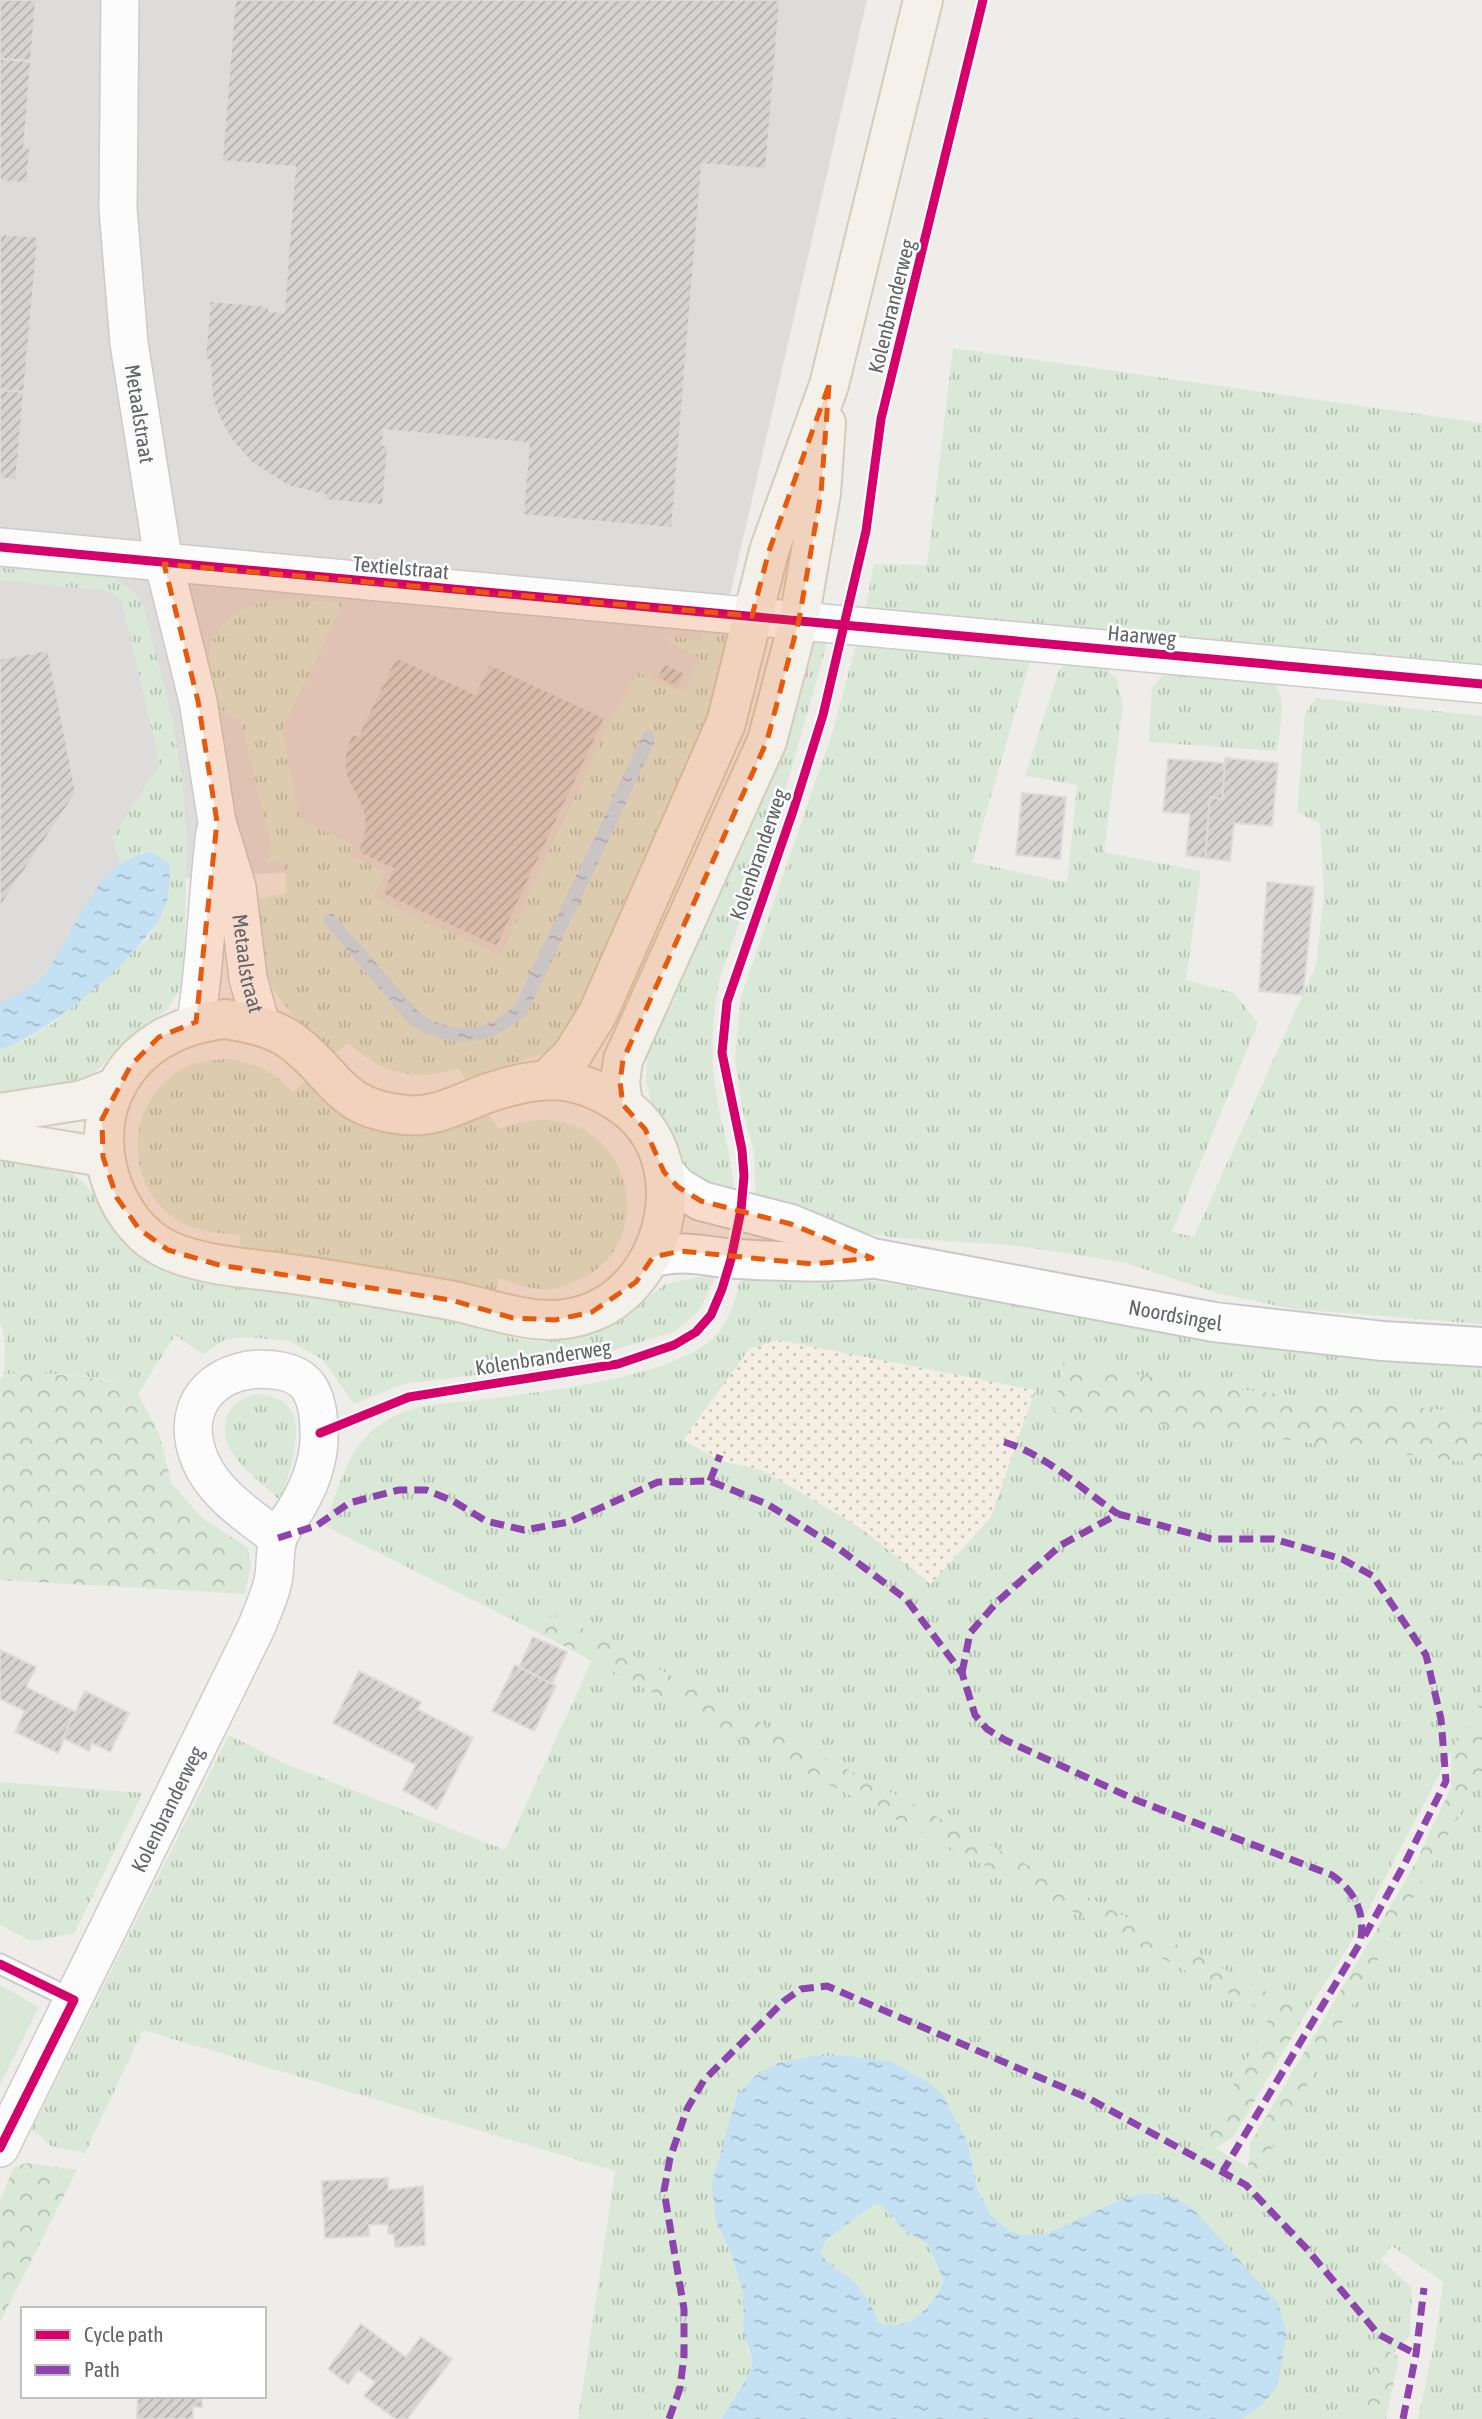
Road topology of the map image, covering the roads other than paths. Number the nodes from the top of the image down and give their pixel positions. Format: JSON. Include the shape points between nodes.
{"nodes":[{"id":1,"x":120,"y":0,"type":"edge"},
{"id":2,"x":923,"y":0,"type":"edge"},
{"id":3,"x":829,"y":385,"type":"junction"},
{"id":4,"x":0,"y":547,"type":"edge"},
{"id":5,"x":164,"y":564,"type":"junction"},
{"id":6,"x":752,"y":617,"type":"junction"},
{"id":7,"x":799,"y":620,"type":"junction"},
{"id":8,"x":1482,"y":684,"type":"edge"},
{"id":9,"x":216,"y":822,"type":"junction"},
{"id":10,"x":196,"y":1022,"type":"junction"},
{"id":11,"x":261,"y":1025,"type":"junction"},
{"id":12,"x":549,"y":1078,"type":"junction"},
{"id":13,"x":116,"y":1087,"type":"junction"},
{"id":14,"x":623,"y":1105,"type":"junction"},
{"id":15,"x":0,"y":1113,"type":"edge"},
{"id":16,"x":0,"y":1139,"type":"edge"},
{"id":17,"x":103,"y":1157,"type":"junction"},
{"id":18,"x":664,"y":1172,"type":"junction"},
{"id":19,"x":653,"y":1257,"type":"junction"},
{"id":20,"x":872,"y":1258,"type":"junction"},
{"id":21,"x":1482,"y":1348,"type":"edge"},
{"id":22,"x":278,"y":1538,"type":"dead end"},
{"id":23,"x":0,"y":1964,"type":"edge"},
{"id":24,"x":74,"y":2000,"type":"junction"},
{"id":25,"x":0,"y":2148,"type":"edge"}],
"edges":[{"from":1,"to":5,"type":"street","name":"Metaalstraat","via":[[118,209],[129,343]]},
{"from":2,"to":3,"type":"main road","name":"Kolenbranderweg"},
{"from":3,"to":6,"type":"main road","name":"Kolenbranderweg","via":[[773,539]]},
{"from":3,"to":7,"type":"main road","name":"Kolenbranderweg","via":[[821,493]]},
{"from":4,"to":5,"type":"street","name":"Textielstraat"},
{"from":5,"to":6,"type":"street","name":"Textielstraat"},
{"from":5,"to":9,"type":"street","name":"Metaalstraat","via":[[198,701]]},
{"from":6,"to":7,"type":"street","name":"Textielstraat"},
{"from":6,"to":12,"type":"main road","name":"Kolenbranderweg","via":[[726,723],[679,833],[598,1013],[572,1055]]},
{"from":7,"to":8,"type":"street","name":"Haarweg"},
{"from":7,"to":14,"type":"main road","name":"Kolenbranderweg","via":[[767,741],[624,1060],[620,1082]]},
{"from":9,"to":10,"type":"street","name":"Metaalstraat"},
{"from":9,"to":11,"type":"street","name":"Metaalstraat","via":[[237,887],[248,978]]},
{"from":10,"to":11,"type":"main road","via":[[225,1018]]},
{"from":10,"to":13,"type":"main road","via":[[159,1037]]},
{"from":11,"to":12,"type":"main road","via":[[293,1041],[355,1102],[378,1110],[429,1115]]},
{"from":12,"to":14,"type":"main road","via":[[586,1084]]},
{"from":13,"to":15,"type":"main road","via":[[83,1100]]},
{"from":13,"to":17,"type":"main road","via":[[102,1119]]},
{"from":14,"to":18,"type":"main road","via":[[645,1129]]},
{"from":16,"to":17,"type":"main road"},
{"from":17,"to":19,"type":"main road","via":[[117,1198],[139,1228],[168,1250],[219,1265],[451,1300],[513,1318],[555,1320],[592,1312],[617,1298],[636,1282]]},
{"from":18,"to":19,"type":"main road","via":[[662,1233]]},
{"from":18,"to":20,"type":"main road","name":"Noordsingel","via":[[701,1201],[791,1224]]},
{"from":19,"to":20,"type":"main road","name":"Noordsingel","via":[[681,1251],[813,1264]]},
{"from":20,"to":21,"type":"main road","name":"Noordsingel","via":[[1214,1322]]},
{"from":22,"to":24,"type":"street","name":"Kolenbranderweg","via":[[273,1582],[257,1626]]},
{"from":23,"to":24,"type":"lane"},
{"from":24,"to":25,"type":"street","name":"Kolenbranderweg"}]}
